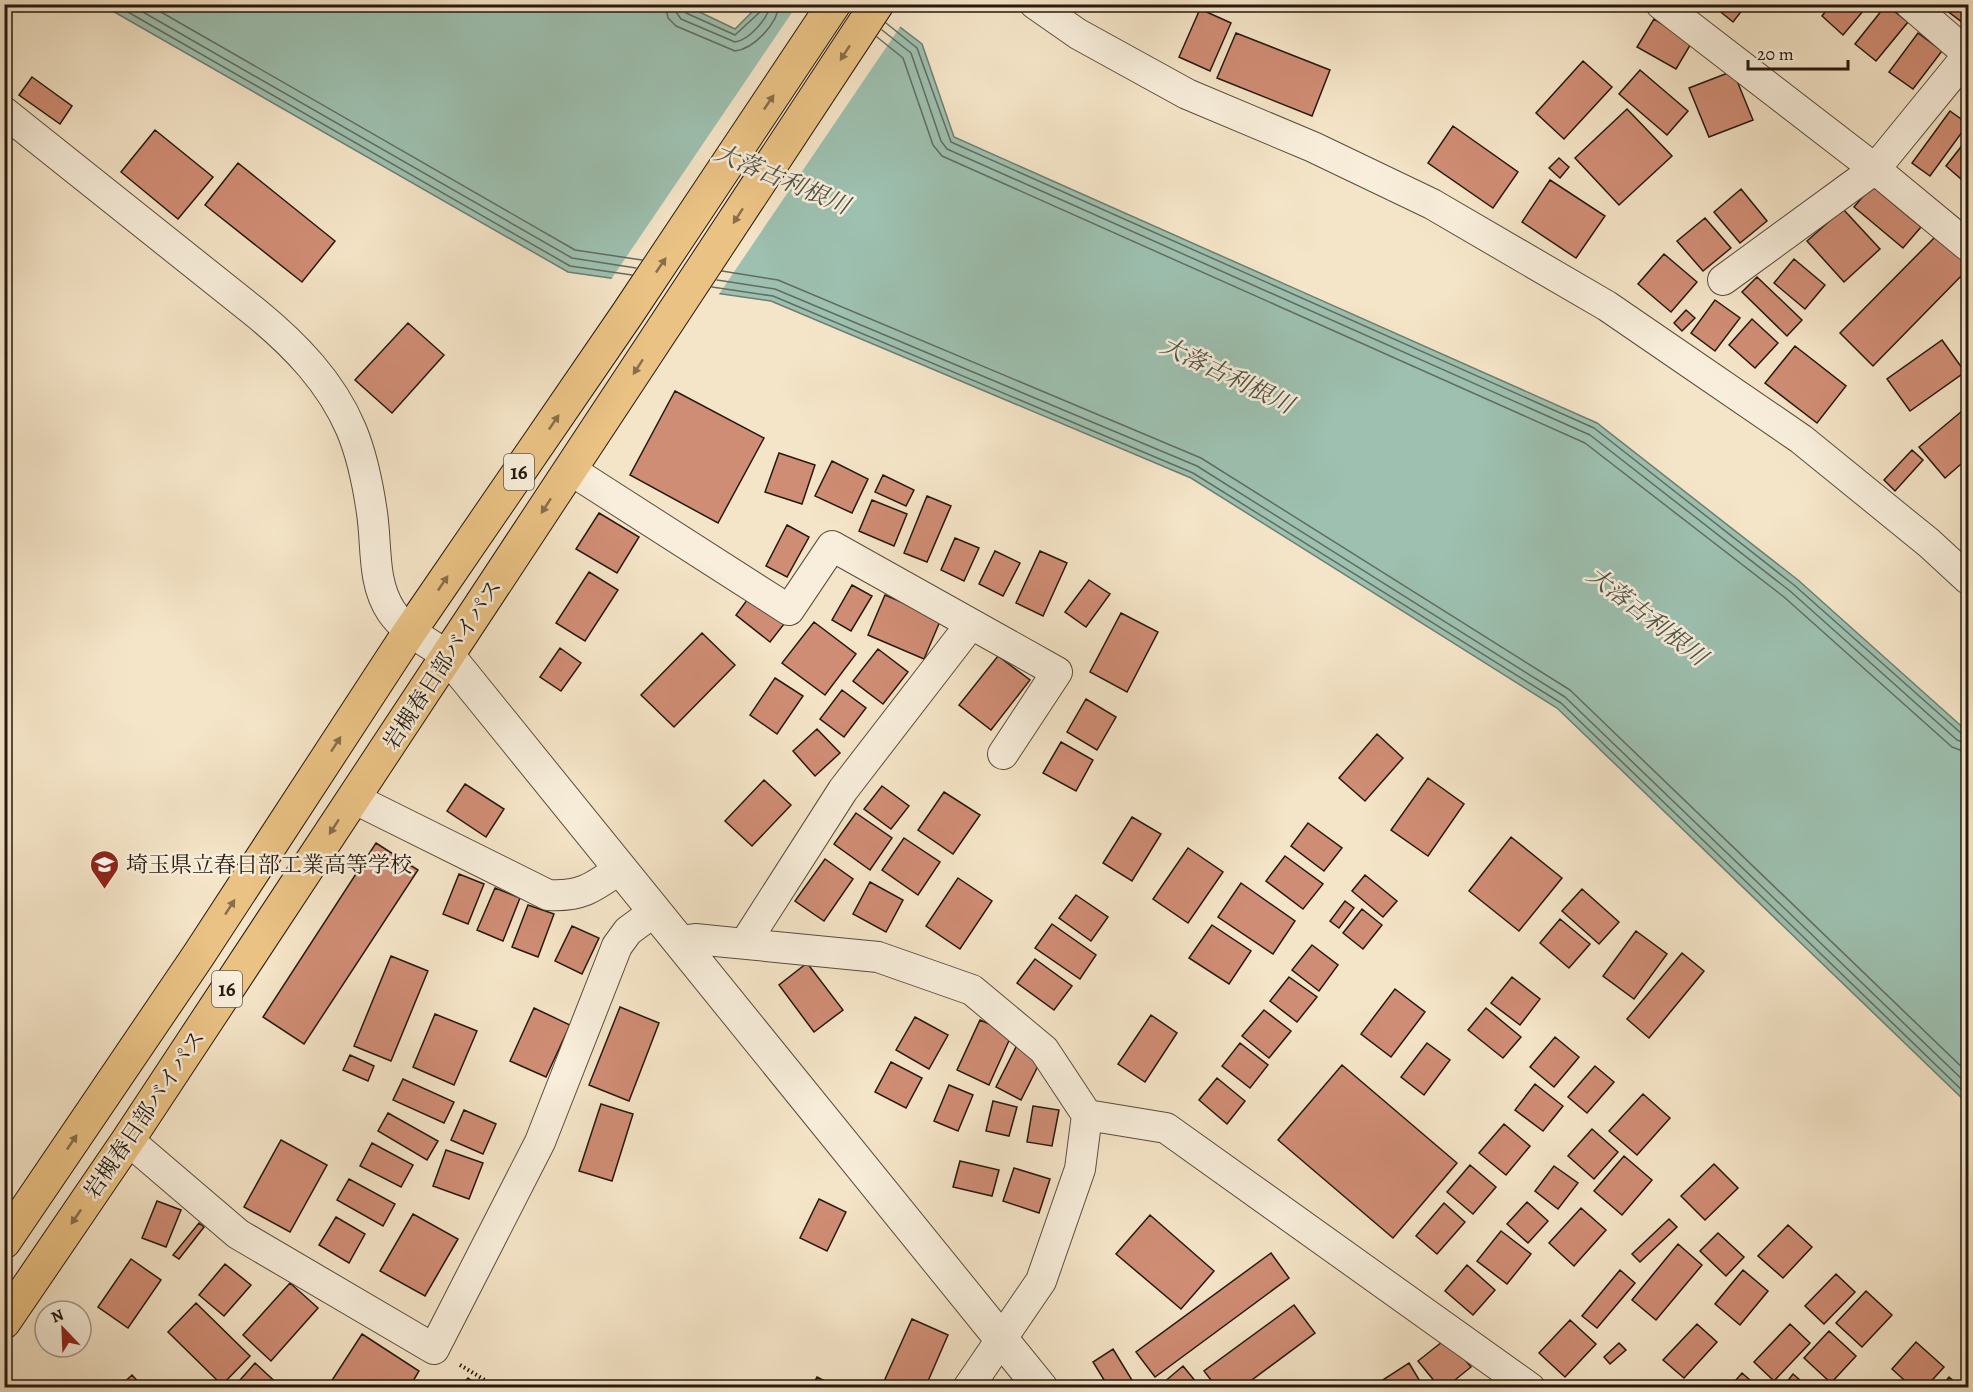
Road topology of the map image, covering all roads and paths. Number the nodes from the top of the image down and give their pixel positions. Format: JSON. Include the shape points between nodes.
{"nodes":[{"id":1,"x":834,"y":4,"type":"edge"},
{"id":2,"x":878,"y":4,"type":"edge"},
{"id":3,"x":1035,"y":4,"type":"edge"},
{"id":4,"x":1661,"y":4,"type":"edge"},
{"id":5,"x":1910,"y":4,"type":"edge"},
{"id":6,"x":1968,"y":55,"type":"edge"},
{"id":7,"x":4,"y":112,"type":"edge"},
{"id":8,"x":1875,"y":169,"type":"junction"},
{"id":9,"x":1968,"y":246,"type":"edge"},
{"id":10,"x":1723,"y":280,"type":"dead end"},
{"id":11,"x":569,"y":469,"type":"junction"},
{"id":12,"x":1968,"y":579,"type":"edge"},
{"id":13,"x":971,"y":624,"type":"junction"},
{"id":14,"x":410,"y":631,"type":"junction"},
{"id":15,"x":448,"y":656,"type":"junction"},
{"id":16,"x":1003,"y":754,"type":"dead end"},
{"id":17,"x":353,"y":798,"type":"junction"},
{"id":18,"x":621,"y":868,"type":"junction"},
{"id":19,"x":656,"y":911,"type":"junction"},
{"id":20,"x":680,"y":941,"type":"junction"},
{"id":21,"x":745,"y":943,"type":"junction"},
{"id":22,"x":1087,"y":1115,"type":"junction"},
{"id":23,"x":128,"y":1140,"type":"junction"},
{"id":24,"x":4,"y":1242,"type":"edge"},
{"id":25,"x":4,"y":1322,"type":"edge"},
{"id":26,"x":1000,"y":1338,"type":"junction"},
{"id":27,"x":434,"y":1349,"type":"junction"},
{"id":28,"x":498,"y":1388,"type":"edge"},
{"id":29,"x":968,"y":1388,"type":"edge"},
{"id":30,"x":1041,"y":1388,"type":"edge"},
{"id":31,"x":1530,"y":1388,"type":"edge"}],
"edges":[{"from":14,"to":1,"type":"highway","name":"岩槻春日部バイパス","number":"16","one_way":true},
{"from":2,"to":11,"type":"highway","name":"岩槻春日部バイパス","number":"16","one_way":true},
{"from":3,"to":12,"type":"street","via":[[1078,34],[1187,94],[1313,147],[1432,204],[1607,306],[1801,440]]},
{"from":4,"to":8,"type":"street"},
{"from":5,"to":6,"type":"street"},
{"from":6,"to":8,"type":"street"},
{"from":7,"to":14,"type":"street","via":[[280,333],[333,394],[351,429],[364,469],[381,590],[391,612]]},
{"from":8,"to":9,"type":"street"},
{"from":8,"to":10,"type":"street"},
{"from":11,"to":13,"type":"street","via":[[789,610],[832,546]]},
{"from":11,"to":15,"type":"highway","name":"岩槻春日部バイパス","number":"16","one_way":true},
{"from":13,"to":16,"type":"street","via":[[1057,672]]},
{"from":13,"to":21,"type":"street","via":[[843,790]]},
{"from":14,"to":15,"type":"street"},
{"from":24,"to":14,"type":"highway","name":"岩槻春日部バイパス","number":"16","one_way":true,"via":[[198,956]]},
{"from":15,"to":17,"type":"highway","name":"岩槻春日部バイパス","number":"16"},
{"from":15,"to":18,"type":"street"},
{"from":17,"to":18,"type":"street","via":[[548,895],[569,896],[591,890]]},
{"from":17,"to":23,"type":"highway","name":"岩槻春日部バイパス","number":"16","one_way":true},
{"from":18,"to":19,"type":"street"},
{"from":19,"to":20,"type":"street"},
{"from":19,"to":27,"type":"street","via":[[628,931],[617,946],[540,1142]]},
{"from":20,"to":21,"type":"street"},
{"from":20,"to":26,"type":"street"},
{"from":21,"to":22,"type":"street","via":[[878,957],[972,990],[1044,1050]]},
{"from":22,"to":26,"type":"street","via":[[1080,1168],[1041,1281]]},
{"from":22,"to":31,"type":"street","via":[[1166,1128]]},
{"from":23,"to":25,"type":"highway","name":"岩槻春日部バイパス","number":"16","one_way":true},
{"from":23,"to":27,"type":"street","via":[[238,1234]]},
{"from":26,"to":29,"type":"street"},
{"from":26,"to":30,"type":"street"},
{"from":27,"to":28,"type":"path"}]}
